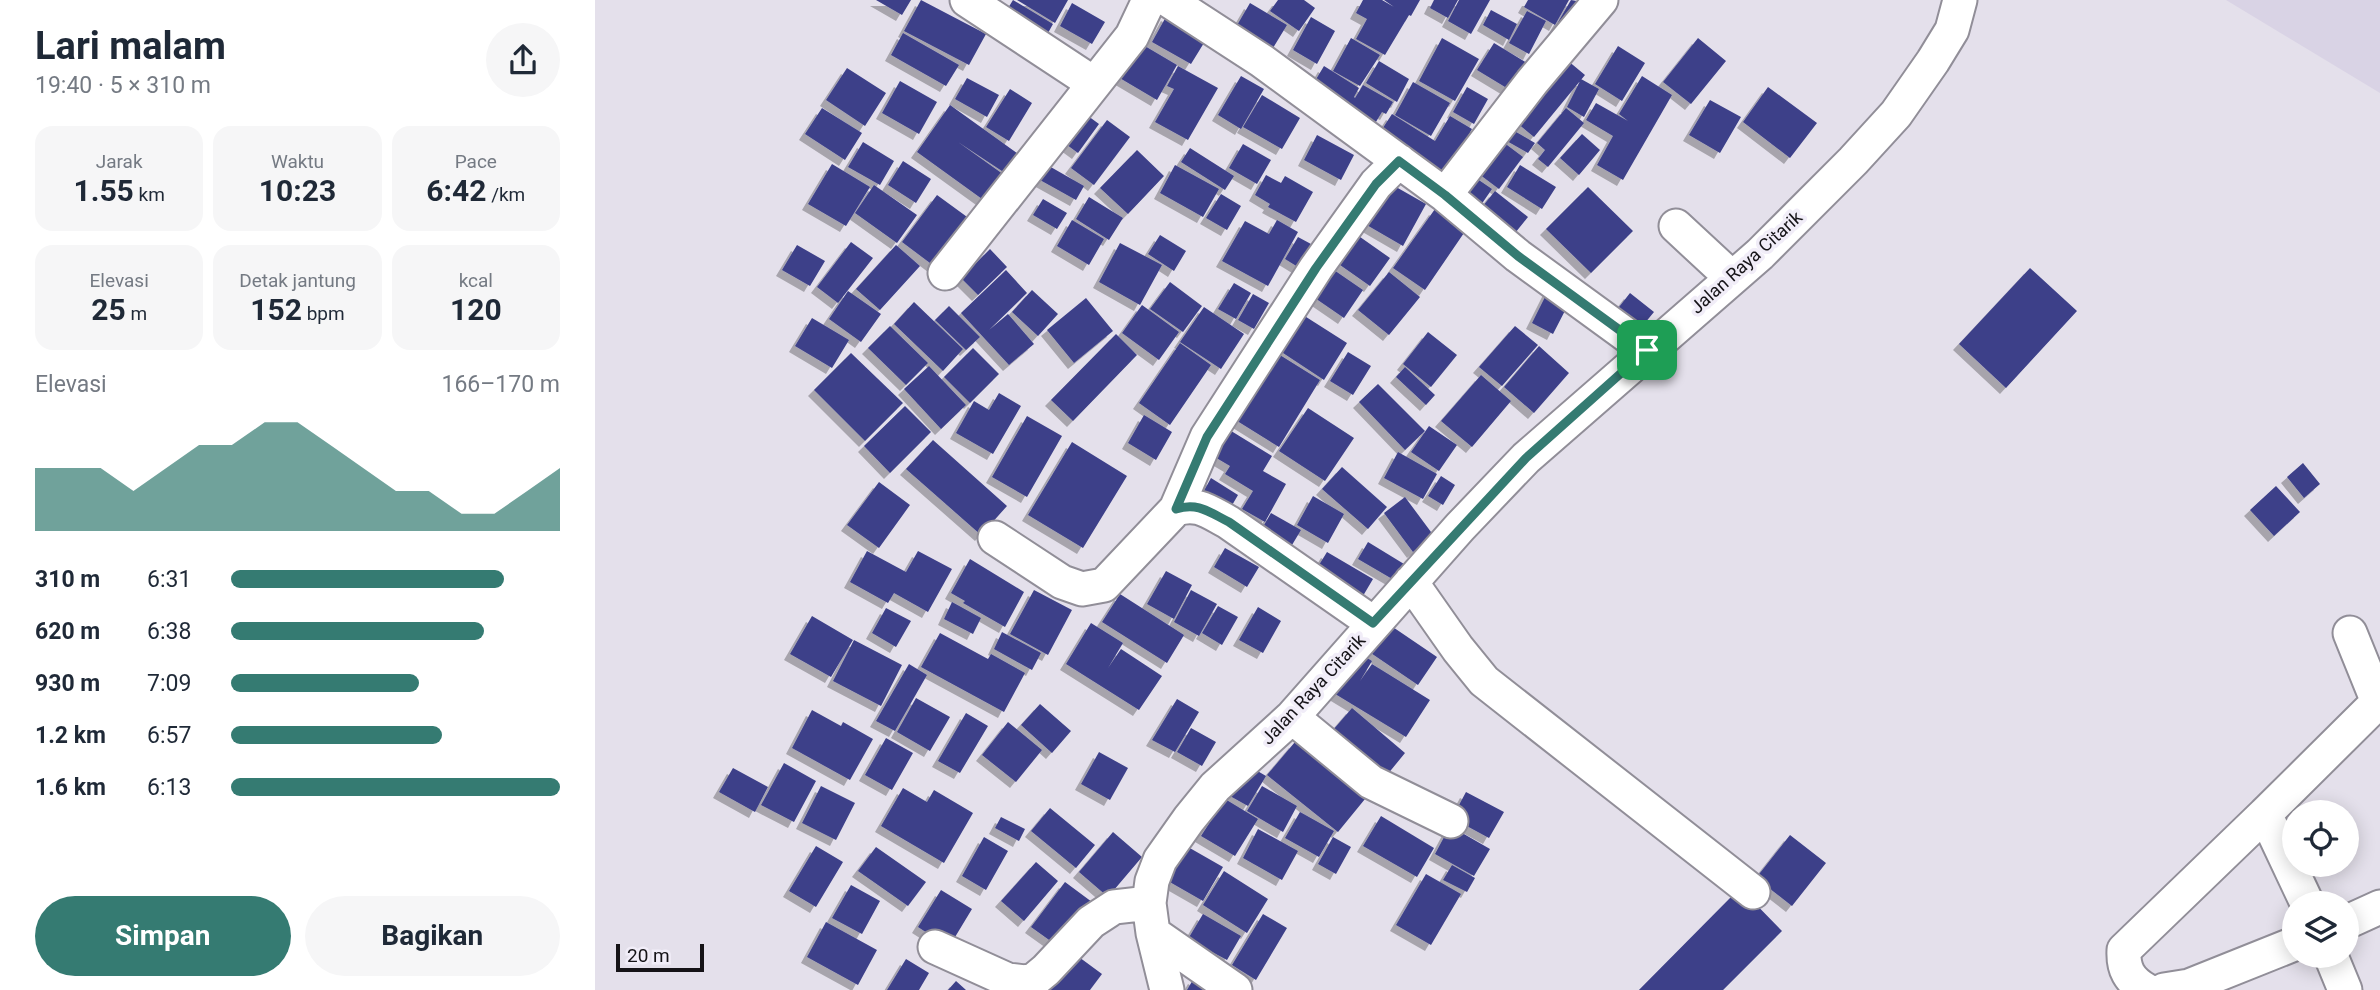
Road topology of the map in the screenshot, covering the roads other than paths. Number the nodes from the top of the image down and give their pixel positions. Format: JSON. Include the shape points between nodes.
{"nodes":[{"id":1,"x":967,"y":0,"type":"edge"},
{"id":2,"x":1149,"y":0,"type":"edge"},
{"id":3,"x":1168,"y":0,"type":"edge"},
{"id":4,"x":1601,"y":0,"type":"edge"},
{"id":5,"x":1960,"y":0,"type":"edge"},
{"id":6,"x":1093,"y":82,"type":"junction"},
{"id":7,"x":1399,"y":161,"type":"junction"},
{"id":8,"x":1445,"y":195,"type":"junction"},
{"id":9,"x":1676,"y":226,"type":"dead end"},
{"id":10,"x":945,"y":273,"type":"dead end"},
{"id":11,"x":1732,"y":278,"type":"junction"},
{"id":12,"x":1647,"y":350,"type":"junction"},
{"id":13,"x":1176,"y":509,"type":"junction"},
{"id":14,"x":996,"y":538,"type":"dead end"},
{"id":15,"x":1411,"y":582,"type":"junction"},
{"id":16,"x":1373,"y":623,"type":"junction"},
{"id":17,"x":2350,"y":633,"type":"dead end"},
{"id":18,"x":2379,"y":705,"type":"edge"},
{"id":19,"x":1292,"y":717,"type":"junction"},
{"id":20,"x":2265,"y":814,"type":"junction"},
{"id":21,"x":1451,"y":821,"type":"dead end"},
{"id":22,"x":2301,"y":891,"type":"edge"},
{"id":23,"x":1753,"y":892,"type":"dead end"},
{"id":24,"x":2380,"y":906,"type":"edge"},
{"id":25,"x":2359,"y":916,"type":"edge"},
{"id":26,"x":1151,"y":918,"type":"junction"},
{"id":27,"x":935,"y":947,"type":"dead end"},
{"id":28,"x":2282,"y":949,"type":"edge"},
{"id":29,"x":2336,"y":968,"type":"edge"},
{"id":30,"x":1167,"y":990,"type":"edge"},
{"id":31,"x":1235,"y":990,"type":"edge"},
{"id":32,"x":2146,"y":990,"type":"edge"},
{"id":33,"x":2164,"y":990,"type":"edge"},
{"id":34,"x":2345,"y":990,"type":"edge"}],
"edges":[{"from":1,"to":6,"type":"street"},
{"from":2,"to":6,"type":"street","via":[[1132,36]]},
{"from":3,"to":7,"type":"street","via":[[1262,61]]},
{"from":4,"to":8,"type":"street"},
{"from":5,"to":11,"type":"street","name":"Jalan Raya Citarik","via":[[1952,30],[1896,114]]},
{"from":6,"to":10,"type":"street"},
{"from":7,"to":8,"type":"street"},
{"from":7,"to":13,"type":"street","via":[[1376,184],[1316,268],[1207,437]]},
{"from":8,"to":12,"type":"street","via":[[1518,256]]},
{"from":9,"to":11,"type":"street"},
{"from":11,"to":12,"type":"street","name":"Jalan Raya Citarik"},
{"from":12,"to":15,"type":"street","name":"Jalan Raya Citarik","via":[[1526,458]]},
{"from":13,"to":14,"type":"street","via":[[1104,585],[1082,589],[1062,582]]},
{"from":13,"to":16,"type":"street","via":[[1189,505],[1203,508],[1229,522]]},
{"from":15,"to":16,"type":"street","name":"Jalan Raya Citarik"},
{"from":15,"to":23,"type":"street","via":[[1484,681]]},
{"from":16,"to":19,"type":"street","name":"Jalan Raya Citarik"},
{"from":17,"to":18,"type":"street"},
{"from":18,"to":20,"type":"street"},
{"from":19,"to":21,"type":"street","via":[[1371,782]]},
{"from":19,"to":26,"type":"street","name":"Jalan Raya Citarik","via":[[1215,787],[1160,860],[1152,881]]},
{"from":20,"to":22,"type":"street"},
{"from":20,"to":32,"type":"street","via":[[2124,950],[2129,978]]},
{"from":24,"to":25,"type":"street"},
{"from":26,"to":27,"type":"street","via":[[1114,908],[1091,922],[1034,980],[1025,982]]},
{"from":26,"to":30,"type":"street","name":"Jalan Raya Citarik"},
{"from":26,"to":31,"type":"street"},
{"from":28,"to":33,"type":"street","via":[[2189,986]]},
{"from":29,"to":34,"type":"street"}]}
